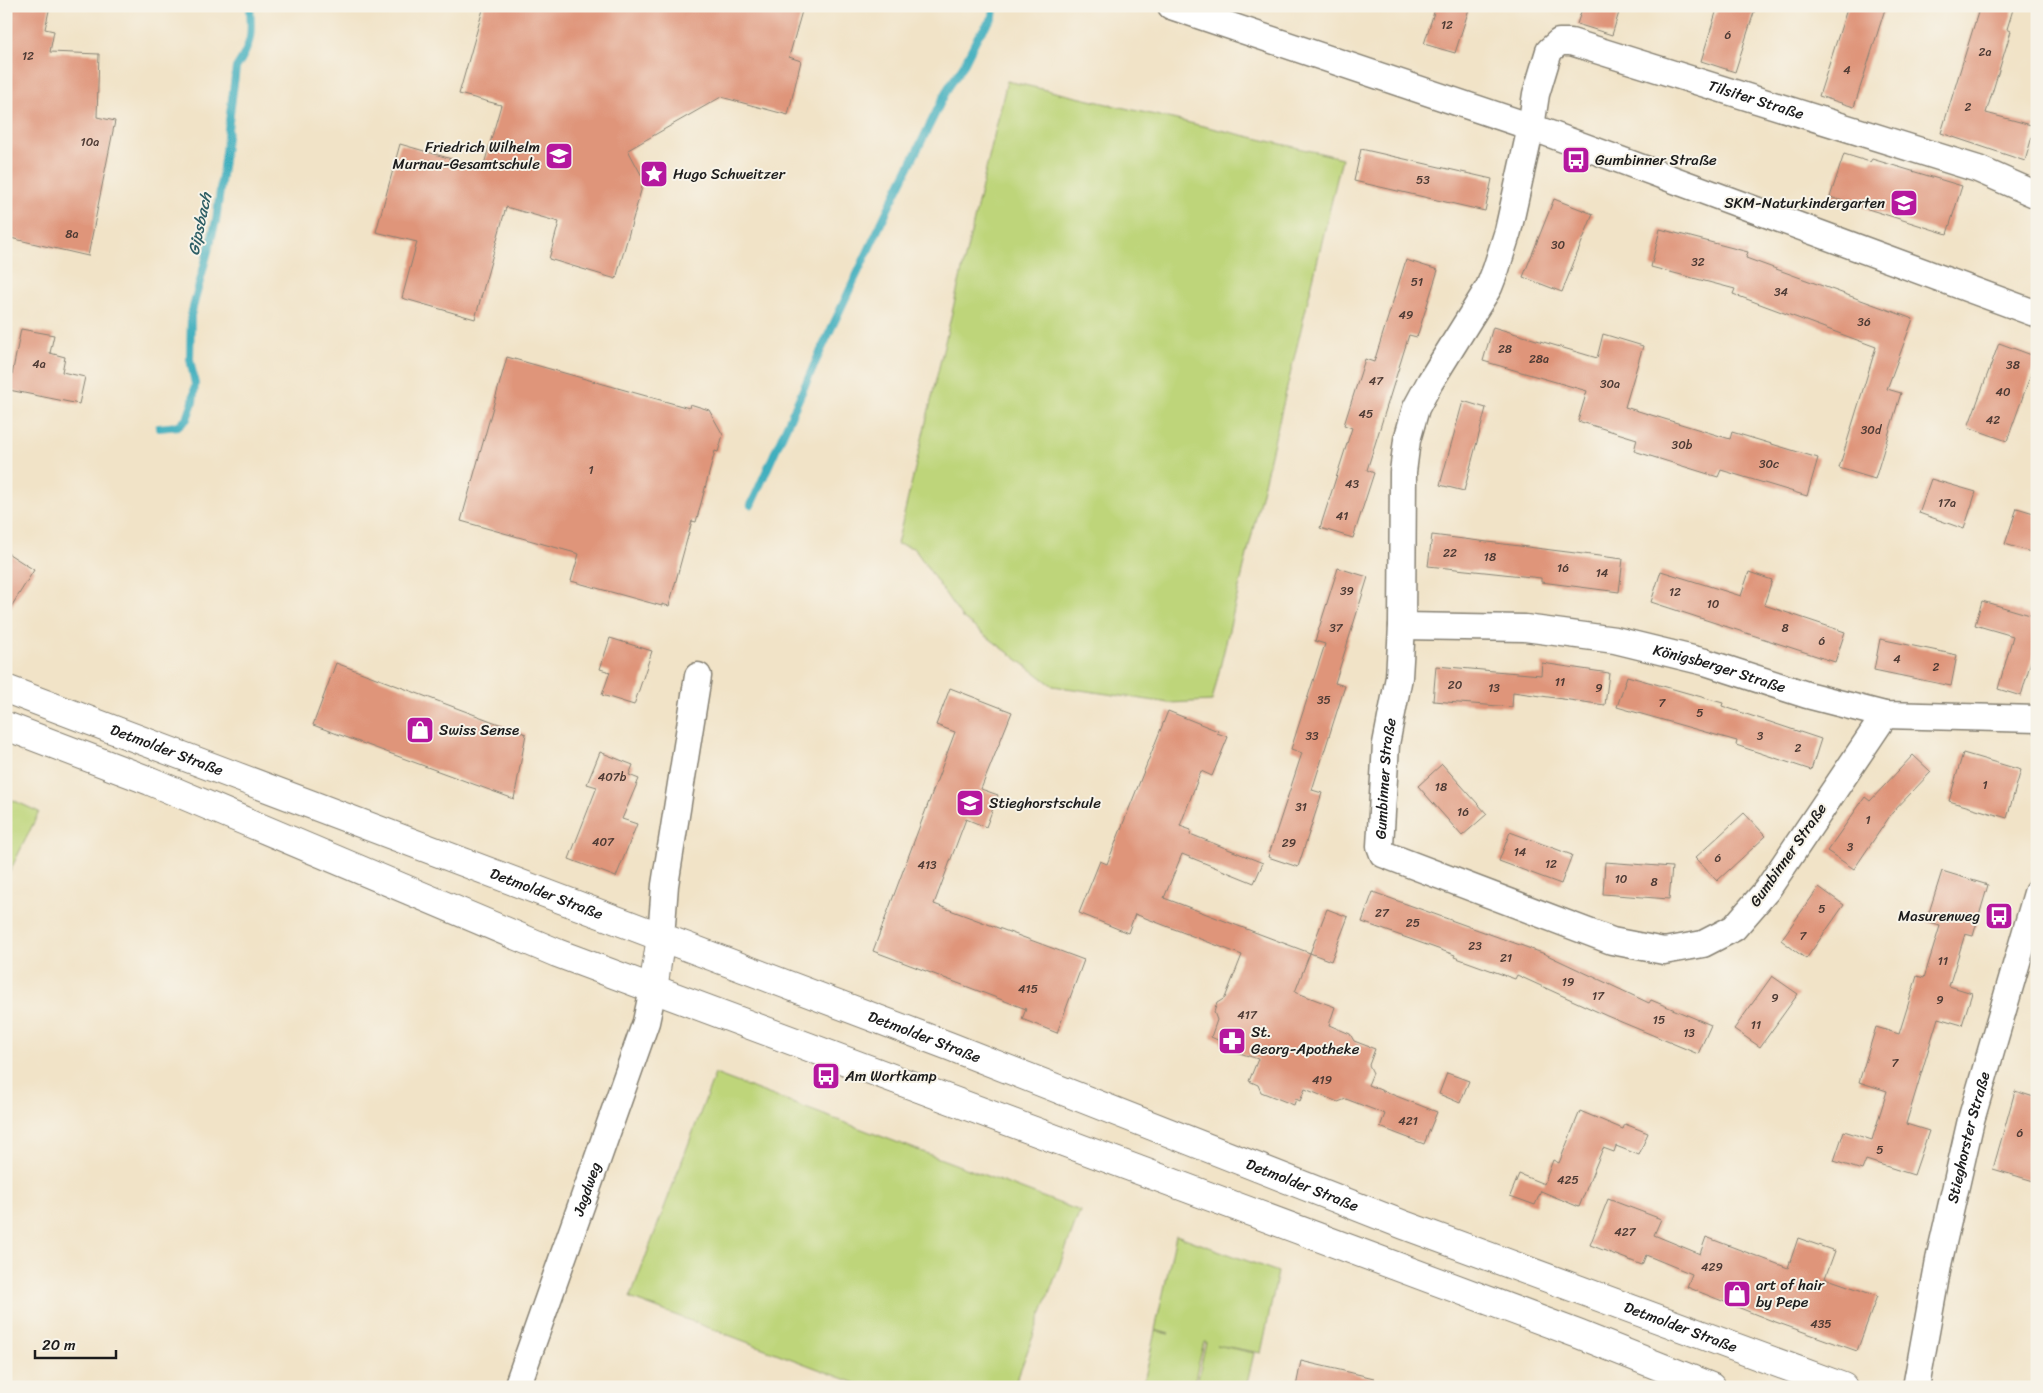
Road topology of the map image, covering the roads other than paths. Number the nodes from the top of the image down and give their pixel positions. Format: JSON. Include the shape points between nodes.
{"nodes":[{"id":1,"x":1171,"y":6,"type":"edge"},
{"id":2,"x":1531,"y":127,"type":"junction"},
{"id":3,"x":2037,"y":195,"type":"edge"},
{"id":4,"x":2037,"y":314,"type":"edge"},
{"id":5,"x":1402,"y":626,"type":"junction"},
{"id":6,"x":698,"y":676,"type":"dead end"},
{"id":7,"x":6,"y":689,"type":"edge"},
{"id":8,"x":1885,"y":715,"type":"junction"},
{"id":9,"x":2037,"y":719,"type":"edge"},
{"id":10,"x":6,"y":726,"type":"edge"},
{"id":11,"x":2037,"y":893,"type":"edge"},
{"id":12,"x":661,"y":937,"type":"junction"},
{"id":13,"x":653,"y":990,"type":"junction"},
{"id":14,"x":517,"y":1387,"type":"edge"},
{"id":15,"x":1711,"y":1387,"type":"edge"},
{"id":16,"x":1843,"y":1387,"type":"edge"},
{"id":17,"x":1916,"y":1387,"type":"edge"}],
"edges":[{"from":1,"to":2,"type":"street"},
{"from":2,"to":3,"type":"street","name":"Tilsiter Straße","via":[[1536,94],[1549,51],[1559,42],[1571,42],[1978,169]]},
{"from":2,"to":4,"type":"street"},
{"from":2,"to":5,"type":"street","name":"Gumbinner Straße","via":[[1508,231],[1496,269],[1416,408],[1407,440],[1403,472]]},
{"from":5,"to":8,"type":"street","name":"Königsberger Straße","via":[[1525,628],[1615,640],[1705,662],[1807,695]]},
{"from":5,"to":8,"type":"street","name":"Gumbinner Straße","via":[[1398,677],[1386,744],[1380,846],[1383,854],[1612,942],[1664,951],[1704,944],[1734,928],[1767,890]]},
{"from":6,"to":12,"type":"street","via":[[665,885]]},
{"from":7,"to":12,"type":"main road","name":"Detmolder Straße"},
{"from":8,"to":9,"type":"street","name":"Königsberger Straße"},
{"from":10,"to":13,"type":"main road","via":[[150,781],[546,949]]},
{"from":11,"to":17,"type":"street","name":"Stieghorster Straße","via":[[1971,1120],[1939,1260]]},
{"from":12,"to":13,"type":"main road"},
{"from":12,"to":16,"type":"main road","name":"Detmolder Straße","via":[[1404,1226]]},
{"from":13,"to":14,"type":"street","name":"Jagdweg","via":[[646,1022]]},
{"from":13,"to":15,"type":"main road","via":[[1569,1331]]}]}
